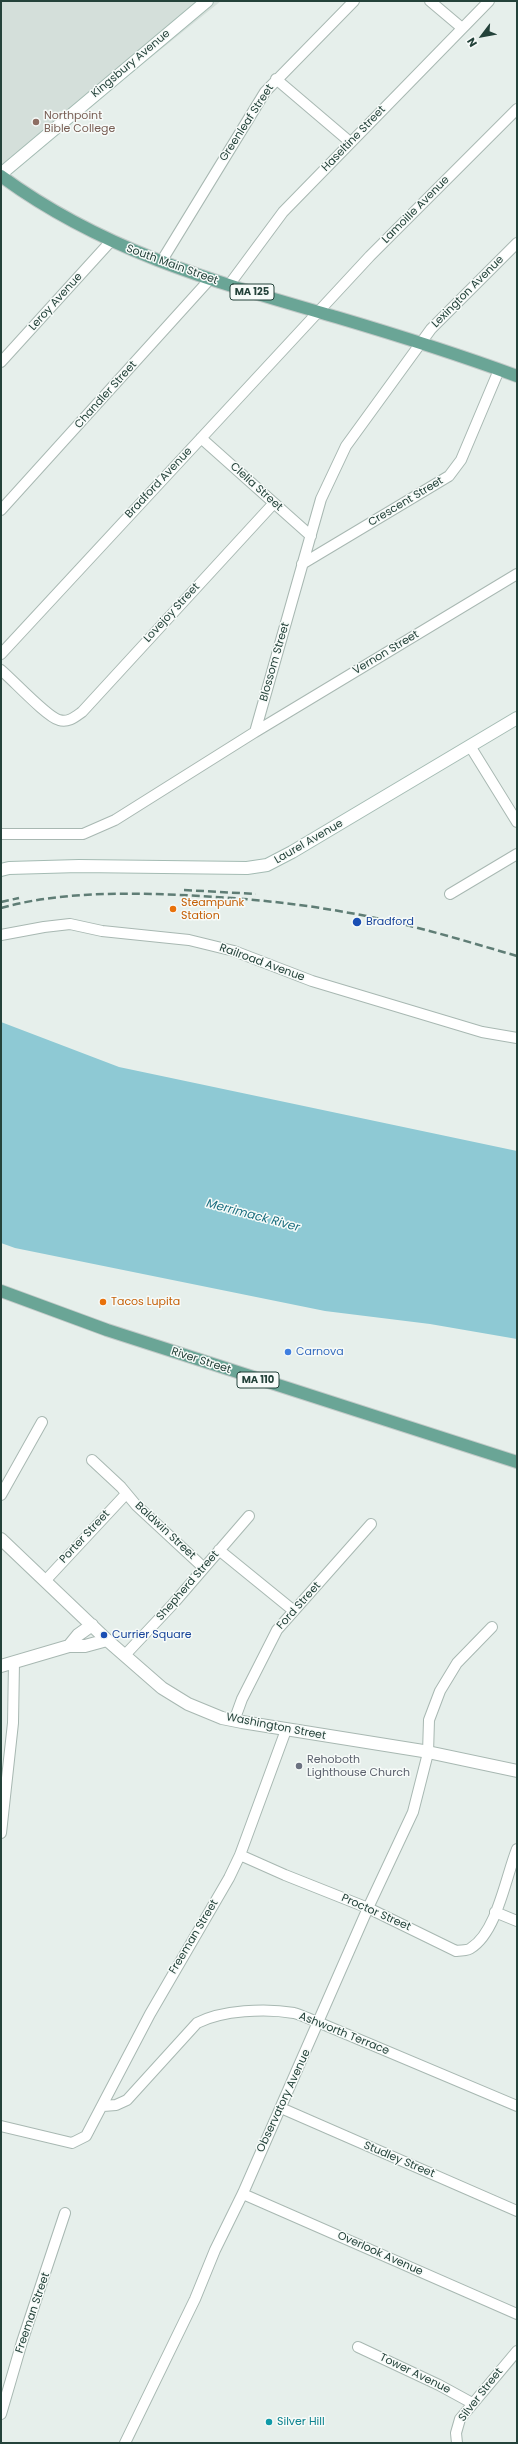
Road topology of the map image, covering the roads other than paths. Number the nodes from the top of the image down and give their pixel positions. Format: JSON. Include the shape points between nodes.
{"nodes":[{"id":1,"x":207,"y":1,"type":"edge"},
{"id":2,"x":354,"y":1,"type":"edge"},
{"id":3,"x":430,"y":1,"type":"edge"},
{"id":4,"x":489,"y":1,"type":"edge"},
{"id":5,"x":462,"y":28,"type":"junction"},
{"id":6,"x":276,"y":79,"type":"junction"},
{"id":7,"x":517,"y":109,"type":"edge"},
{"id":8,"x":350,"y":142,"type":"junction"},
{"id":9,"x":1,"y":175,"type":"edge"},
{"id":10,"x":111,"y":241,"type":"junction"},
{"id":11,"x":517,"y":243,"type":"edge"},
{"id":12,"x":161,"y":262,"type":"junction"},
{"id":13,"x":210,"y":279,"type":"junction"},
{"id":14,"x":229,"y":285,"type":"junction"},
{"id":15,"x":317,"y":312,"type":"junction"},
{"id":16,"x":422,"y":344,"type":"junction"},
{"id":17,"x":1,"y":362,"type":"edge"},
{"id":18,"x":500,"y":370,"type":"junction"},
{"id":19,"x":517,"y":376,"type":"edge"},
{"id":20,"x":201,"y":438,"type":"junction"},
{"id":21,"x":274,"y":503,"type":"junction"},
{"id":22,"x":1,"y":510,"type":"edge"},
{"id":23,"x":311,"y":536,"type":"junction"},
{"id":24,"x":302,"y":564,"type":"junction"},
{"id":25,"x":517,"y":574,"type":"edge"},
{"id":26,"x":1,"y":654,"type":"edge"},
{"id":27,"x":1,"y":670,"type":"edge"},
{"id":28,"x":517,"y":718,"type":"edge"},
{"id":29,"x":255,"y":732,"type":"junction"},
{"id":30,"x":470,"y":746,"type":"junction"},
{"id":31,"x":517,"y":822,"type":"edge"},
{"id":32,"x":1,"y":834,"type":"edge"},
{"id":33,"x":517,"y":854,"type":"edge"},
{"id":34,"x":1,"y":870,"type":"edge"},
{"id":35,"x":450,"y":894,"type":"dead end"},
{"id":36,"x":1,"y":935,"type":"edge"},
{"id":37,"x":517,"y":1038,"type":"edge"},
{"id":38,"x":1,"y":1291,"type":"edge"},
{"id":39,"x":42,"y":1422,"type":"dead end"},
{"id":40,"x":92,"y":1460,"type":"dead end"},
{"id":41,"x":517,"y":1462,"type":"edge"},
{"id":42,"x":126,"y":1494,"type":"junction"},
{"id":43,"x":1,"y":1495,"type":"edge"},
{"id":44,"x":249,"y":1516,"type":"dead end"},
{"id":45,"x":371,"y":1524,"type":"dead end"},
{"id":46,"x":1,"y":1539,"type":"edge"},
{"id":47,"x":219,"y":1550,"type":"junction"},
{"id":48,"x":204,"y":1568,"type":"junction"},
{"id":49,"x":45,"y":1581,"type":"junction"},
{"id":50,"x":294,"y":1610,"type":"junction"},
{"id":51,"x":92,"y":1625,"type":"junction"},
{"id":52,"x":492,"y":1627,"type":"dead end"},
{"id":53,"x":107,"y":1640,"type":"junction"},
{"id":54,"x":69,"y":1646,"type":"junction"},
{"id":55,"x":125,"y":1655,"type":"junction"},
{"id":56,"x":14,"y":1662,"type":"junction"},
{"id":57,"x":1,"y":1666,"type":"edge"},
{"id":58,"x":234,"y":1721,"type":"junction"},
{"id":59,"x":286,"y":1730,"type":"junction"},
{"id":60,"x":428,"y":1753,"type":"junction"},
{"id":61,"x":517,"y":1771,"type":"edge"},
{"id":62,"x":1,"y":1832,"type":"edge"},
{"id":63,"x":517,"y":1849,"type":"edge"},
{"id":64,"x":240,"y":1855,"type":"junction"},
{"id":65,"x":368,"y":1908,"type":"junction"},
{"id":66,"x":495,"y":1912,"type":"junction"},
{"id":67,"x":517,"y":1921,"type":"edge"},
{"id":68,"x":320,"y":2023,"type":"junction"},
{"id":69,"x":103,"y":2106,"type":"junction"},
{"id":70,"x":517,"y":2106,"type":"edge"},
{"id":71,"x":281,"y":2108,"type":"junction"},
{"id":72,"x":1,"y":2126,"type":"edge"},
{"id":73,"x":243,"y":2194,"type":"junction"},
{"id":74,"x":517,"y":2211,"type":"edge"},
{"id":75,"x":65,"y":2213,"type":"dead end"},
{"id":76,"x":517,"y":2314,"type":"edge"},
{"id":77,"x":358,"y":2347,"type":"dead end"},
{"id":78,"x":517,"y":2351,"type":"edge"},
{"id":79,"x":472,"y":2403,"type":"junction"},
{"id":80,"x":1,"y":2414,"type":"edge"},
{"id":81,"x":125,"y":2443,"type":"edge"},
{"id":82,"x":456,"y":2443,"type":"edge"}],
"edges":[{"from":1,"to":9,"type":"main road","name":"Kingsbury Avenue"},
{"from":2,"to":6,"type":"street","name":"Greenleaf Street"},
{"from":3,"to":5,"type":"street"},
{"from":4,"to":5,"type":"street","name":"Haseltine Street"},
{"from":5,"to":8,"type":"street","name":"Haseltine Street"},
{"from":6,"to":8,"type":"street"},
{"from":6,"to":12,"type":"street","name":"Greenleaf Street","via":[[252,111]]},
{"from":7,"to":15,"type":"street","name":"Lamoille Avenue"},
{"from":8,"to":14,"type":"street","name":"Haseltine Street","via":[[283,212]]},
{"from":9,"to":10,"type":"main road","name":"South Main Street","number":"MA 125","via":[[52,211]]},
{"from":10,"to":12,"type":"main road","name":"South Main Street","number":"MA 125"},
{"from":10,"to":17,"type":"street","name":"Leroy Avenue"},
{"from":11,"to":16,"type":"street","name":"Lexington Avenue","via":[[431,329]]},
{"from":12,"to":13,"type":"main road","name":"South Main Street","number":"MA 125"},
{"from":13,"to":14,"type":"main road","name":"South Main Street","number":"MA 125"},
{"from":13,"to":22,"type":"street","name":"Chandler Street"},
{"from":14,"to":15,"type":"main road","name":"South Main Street","number":"MA 125"},
{"from":15,"to":16,"type":"main road","name":"South Main Street","number":"MA 125"},
{"from":15,"to":20,"type":"street","name":"Bradford Avenue"},
{"from":16,"to":18,"type":"main road","name":"South Main Street","number":"MA 125"},
{"from":16,"to":23,"type":"street","name":"Blossom Street","via":[[346,446],[324,493]]},
{"from":18,"to":19,"type":"main road","name":"South Main Street","number":"MA 125"},
{"from":18,"to":24,"type":"street","name":"Crescent Street","via":[[461,460],[449,476]]},
{"from":20,"to":21,"type":"street","name":"Clelia Street"},
{"from":20,"to":26,"type":"street","name":"Bradford Avenue"},
{"from":21,"to":23,"type":"street","name":"Clelia Street"},
{"from":21,"to":27,"type":"street","name":"Lovejoy Street","via":[[82,712],[69,721],[59,720],[50,714]]},
{"from":23,"to":24,"type":"street","name":"Blossom Street"},
{"from":24,"to":29,"type":"street","name":"Blossom Street"},
{"from":25,"to":29,"type":"street","name":"Vernon Street"},
{"from":28,"to":30,"type":"main road","name":"Laurel Avenue"},
{"from":29,"to":32,"type":"street","via":[[96,830],[73,835]]},
{"from":30,"to":31,"type":"street"},
{"from":30,"to":34,"type":"main road","name":"Laurel Avenue","via":[[267,865],[247,868],[79,866]]},
{"from":33,"to":35,"type":"street"},
{"from":36,"to":37,"type":"street","name":"Railroad Avenue","via":[[70,924],[102,931],[189,940],[234,951],[312,981],[482,1032]]},
{"from":38,"to":41,"type":"main road","name":"River Street","number":"MA 110","via":[[114,1333]]},
{"from":39,"to":43,"type":"street"},
{"from":40,"to":42,"type":"street","name":"Baldwin Street"},
{"from":42,"to":48,"type":"street","name":"Baldwin Street"},
{"from":42,"to":49,"type":"street","name":"Porter Street"},
{"from":44,"to":47,"type":"street","name":"Shepherd Street"},
{"from":45,"to":50,"type":"street","name":"Ford Street"},
{"from":46,"to":49,"type":"main road","name":"Washington Street"},
{"from":47,"to":48,"type":"street","name":"Shepherd Street"},
{"from":47,"to":50,"type":"street"},
{"from":48,"to":55,"type":"street","name":"Shepherd Street"},
{"from":49,"to":51,"type":"main road","name":"Washington Street"},
{"from":50,"to":58,"type":"street","name":"Ford Street","via":[[270,1641]]},
{"from":51,"to":53,"type":"main road","name":"Washington Street"},
{"from":51,"to":54,"type":"main road","via":[[78,1635]]},
{"from":52,"to":60,"type":"street","name":"Observatory Avenue","via":[[457,1663],[440,1691],[429,1720]]},
{"from":53,"to":54,"type":"main road","via":[[85,1646]]},
{"from":53,"to":55,"type":"main road","name":"Washington Street"},
{"from":54,"to":56,"type":"main road"},
{"from":55,"to":58,"type":"main road","name":"Washington Street","via":[[175,1696],[198,1708]]},
{"from":56,"to":57,"type":"main road"},
{"from":56,"to":62,"type":"street","via":[[13,1723]]},
{"from":58,"to":59,"type":"main road","name":"Washington Street"},
{"from":59,"to":60,"type":"main road","name":"Washington Street"},
{"from":59,"to":64,"type":"street","name":"Freeman Street"},
{"from":60,"to":61,"type":"main road","name":"Washington Street"},
{"from":60,"to":65,"type":"street","name":"Observatory Avenue","via":[[413,1812]]},
{"from":63,"to":66,"type":"street","name":"Proctor Street"},
{"from":64,"to":65,"type":"street","name":"Proctor Street"},
{"from":64,"to":69,"type":"street","name":"Freeman Street","via":[[150,2014]]},
{"from":65,"to":66,"type":"street","name":"Proctor Street","via":[[456,1951],[470,1949],[479,1941]]},
{"from":65,"to":68,"type":"street","name":"Observatory Avenue"},
{"from":66,"to":67,"type":"street"},
{"from":68,"to":69,"type":"street","name":"Ashworth Terrace","via":[[294,2013],[237,2012],[212,2015],[197,2023],[179,2040],[128,2100],[116,2105]]},
{"from":68,"to":70,"type":"street","name":"Ashworth Terrace"},
{"from":68,"to":71,"type":"street","name":"Observatory Avenue"},
{"from":69,"to":72,"type":"street","name":"Freeman Street","via":[[86,2136],[72,2143]]},
{"from":71,"to":73,"type":"street","name":"Observatory Avenue"},
{"from":71,"to":74,"type":"street","name":"Studley Street"},
{"from":73,"to":76,"type":"street","name":"Overlook Avenue"},
{"from":73,"to":81,"type":"street","name":"Observatory Avenue"},
{"from":75,"to":80,"type":"street","name":"Freeman Street"},
{"from":77,"to":79,"type":"street","name":"Tower Avenue"},
{"from":78,"to":79,"type":"street","name":"Silver Street"},
{"from":79,"to":82,"type":"street","name":"Silver Street","via":[[460,2419]]}]}
